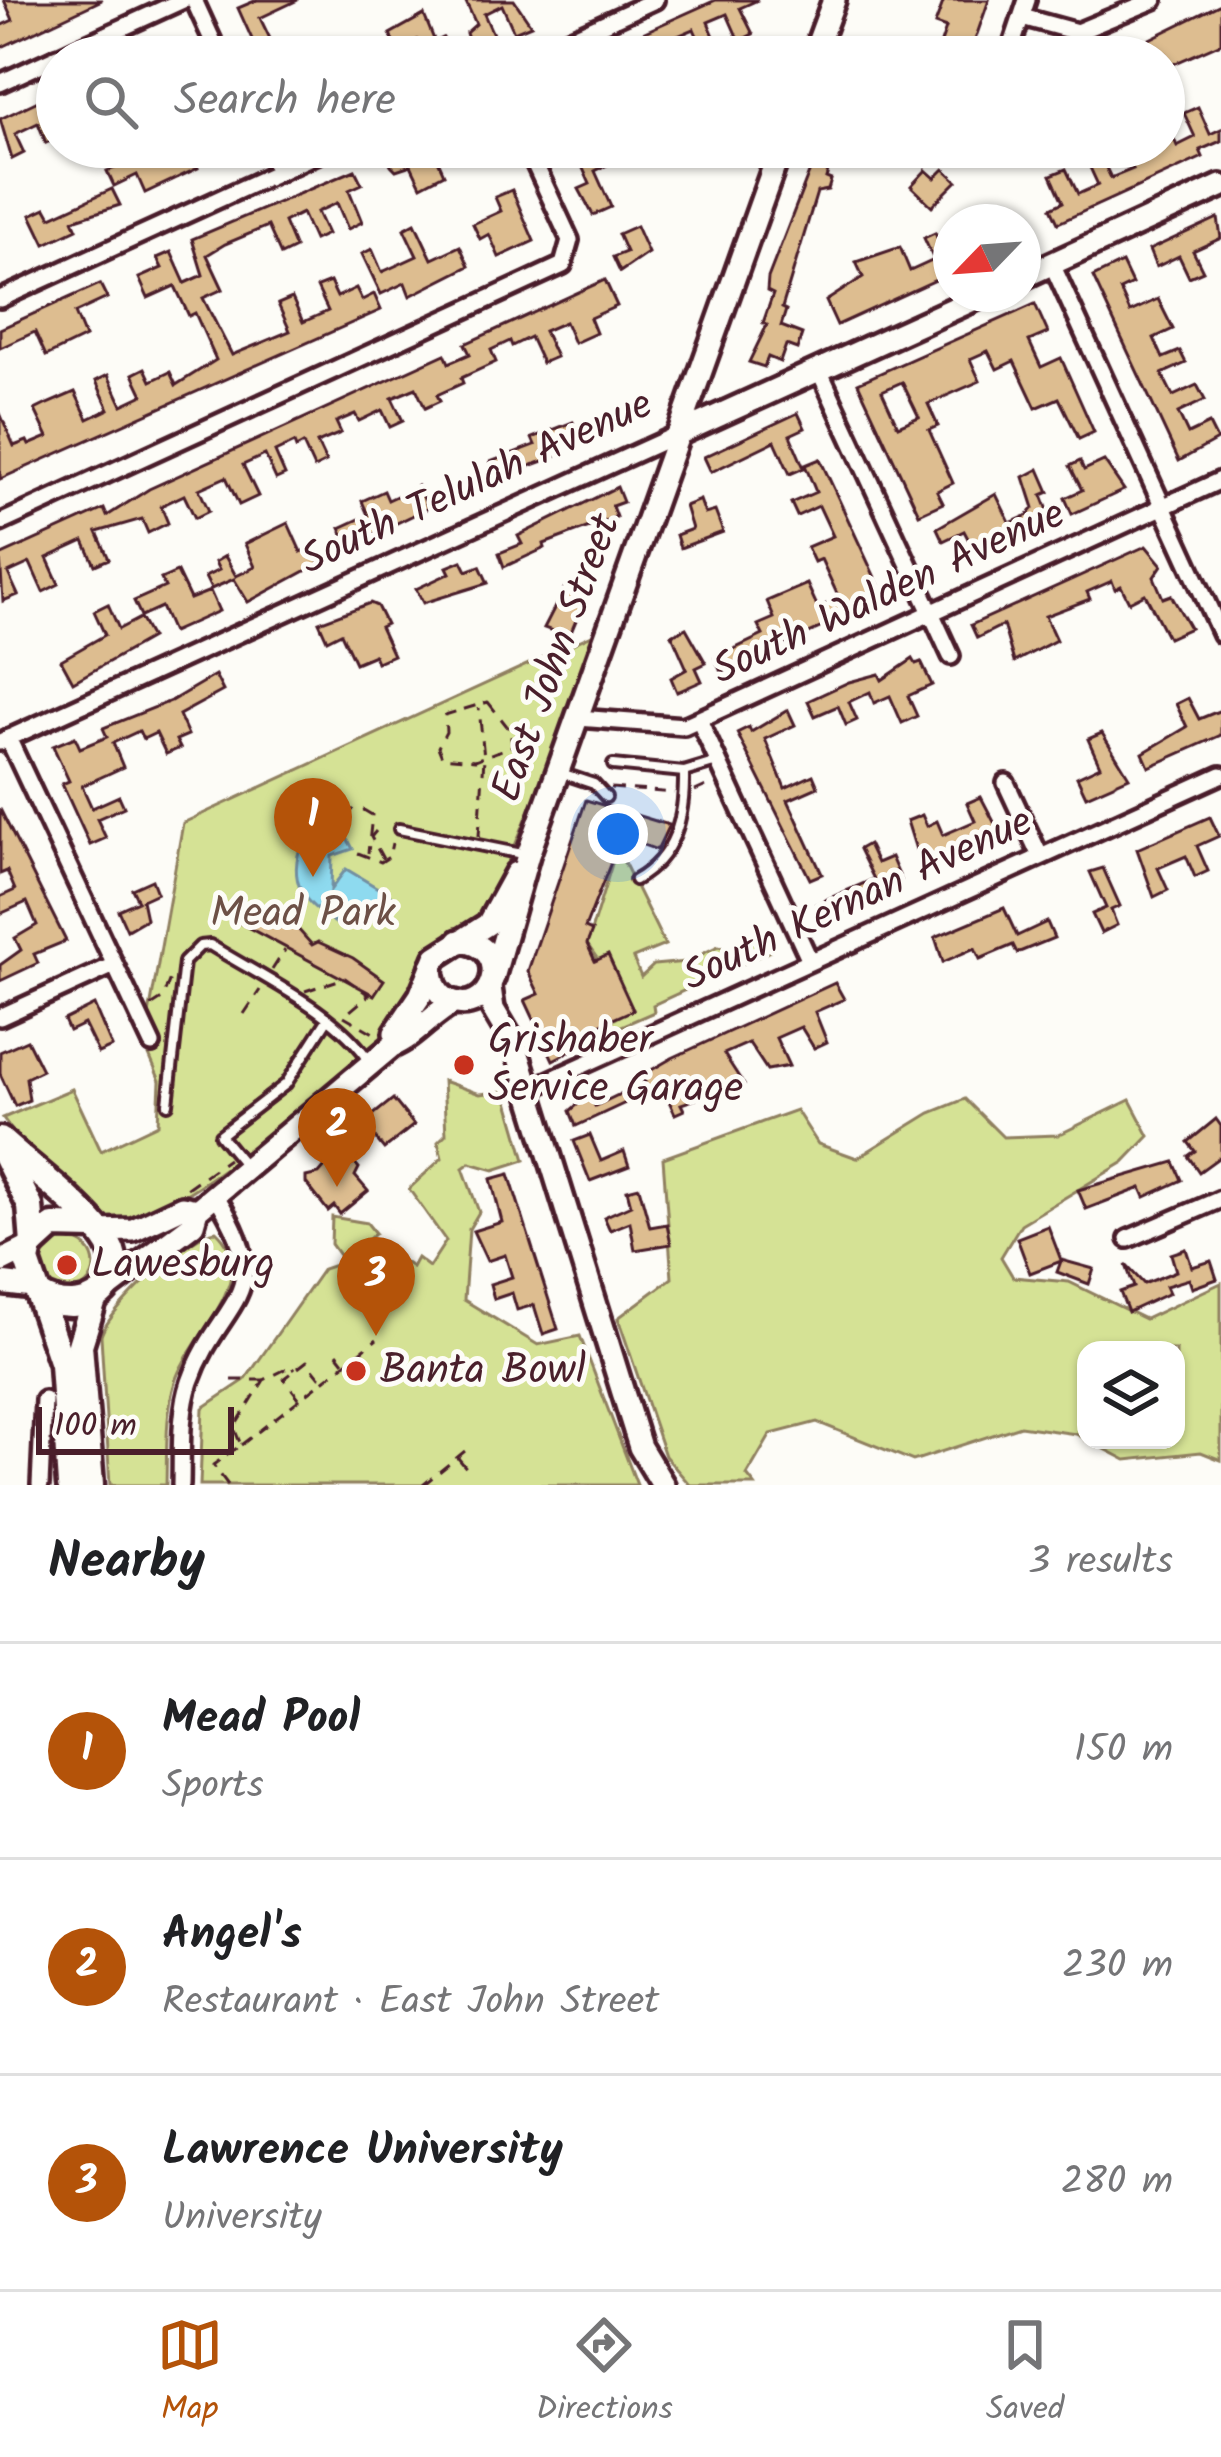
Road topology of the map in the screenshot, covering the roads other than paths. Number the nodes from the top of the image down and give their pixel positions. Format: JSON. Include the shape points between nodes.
{"nodes":[{"id":1,"x":184,"y":0,"type":"edge"},
{"id":2,"x":194,"y":0,"type":"edge"},
{"id":3,"x":655,"y":0,"type":"edge"},
{"id":4,"x":834,"y":0,"type":"edge"},
{"id":5,"x":1028,"y":0,"type":"edge"},
{"id":6,"x":1154,"y":0,"type":"edge"},
{"id":7,"x":1022,"y":17,"type":"junction"},
{"id":8,"x":104,"y":36,"type":"edge"},
{"id":9,"x":210,"y":36,"type":"edge"},
{"id":10,"x":576,"y":36,"type":"edge"},
{"id":11,"x":821,"y":36,"type":"edge"},
{"id":12,"x":1015,"y":36,"type":"edge"},
{"id":13,"x":36,"y":67,"type":"edge"},
{"id":14,"x":0,"y":83,"type":"edge"},
{"id":15,"x":277,"y":168,"type":"edge"},
{"id":16,"x":288,"y":168,"type":"edge"},
{"id":17,"x":537,"y":168,"type":"edge"},
{"id":18,"x":773,"y":168,"type":"edge"},
{"id":19,"x":279,"y":172,"type":"junction"},
{"id":20,"x":1221,"y":186,"type":"edge"},
{"id":21,"x":1052,"y":264,"type":"junction"},
{"id":22,"x":1041,"y":269,"type":"edge"},
{"id":23,"x":0,"y":299,"type":"edge"},
{"id":24,"x":946,"y":312,"type":"edge"},
{"id":25,"x":819,"y":370,"type":"junction"},
{"id":26,"x":678,"y":434,"type":"junction"},
{"id":27,"x":1221,"y":480,"type":"edge"},
{"id":28,"x":1162,"y":506,"type":"junction"},
{"id":29,"x":0,"y":523,"type":"edge"},
{"id":30,"x":931,"y":613,"type":"junction"},
{"id":31,"x":1221,"y":634,"type":"edge"},
{"id":32,"x":951,"y":656,"type":"dead end"},
{"id":33,"x":578,"y":718,"type":"junction"},
{"id":34,"x":699,"y":720,"type":"junction"},
{"id":35,"x":4,"y":740,"type":"edge"},
{"id":36,"x":613,"y":765,"type":"dead end"},
{"id":37,"x":722,"y":770,"type":"junction"},
{"id":38,"x":559,"y":772,"type":"junction"},
{"id":39,"x":684,"y":772,"type":"junction"},
{"id":40,"x":1221,"y":775,"type":"edge"},
{"id":41,"x":1006,"y":783,"type":"dead end"},
{"id":42,"x":606,"y":796,"type":"road end"},
{"id":43,"x":399,"y":829,"type":"dead end"},
{"id":44,"x":528,"y":856,"type":"junction"},
{"id":45,"x":1040,"y":856,"type":"junction"},
{"id":46,"x":635,"y":880,"type":"dead end"},
{"id":47,"x":459,"y":941,"type":"junction"},
{"id":48,"x":810,"y":962,"type":"junction"},
{"id":49,"x":112,"y":966,"type":"junction"},
{"id":50,"x":432,"y":966,"type":"junction"},
{"id":51,"x":491,"y":983,"type":"junction"},
{"id":52,"x":457,"y":1003,"type":"junction"},
{"id":53,"x":0,"y":1017,"type":"edge"},
{"id":54,"x":327,"y":1020,"type":"junction"},
{"id":55,"x":385,"y":1041,"type":"junction"},
{"id":56,"x":152,"y":1043,"type":"dead end"},
{"id":57,"x":372,"y":1064,"type":"junction"},
{"id":58,"x":523,"y":1082,"type":"junction"},
{"id":59,"x":168,"y":1104,"type":"dead end"},
{"id":60,"x":0,"y":1142,"type":"edge"},
{"id":61,"x":241,"y":1161,"type":"junction"},
{"id":62,"x":216,"y":1196,"type":"junction"},
{"id":63,"x":1221,"y":1199,"type":"edge"},
{"id":64,"x":188,"y":1202,"type":"junction"},
{"id":65,"x":96,"y":1229,"type":"junction"},
{"id":66,"x":1128,"y":1239,"type":"dead end"},
{"id":67,"x":31,"y":1245,"type":"junction"},
{"id":68,"x":0,"y":1262,"type":"edge"},
{"id":69,"x":0,"y":1283,"type":"edge"},
{"id":70,"x":36,"y":1291,"type":"junction"},
{"id":71,"x":99,"y":1295,"type":"junction"},
{"id":72,"x":45,"y":1391,"type":"dead end"},
{"id":73,"x":40,"y":1485,"type":"edge"},
{"id":74,"x":70,"y":1485,"type":"edge"},
{"id":75,"x":91,"y":1485,"type":"edge"},
{"id":76,"x":181,"y":1485,"type":"edge"},
{"id":77,"x":663,"y":1485,"type":"edge"}],
"edges":[{"from":1,"to":8,"type":"street"},
{"from":2,"to":9,"type":"street"},
{"from":3,"to":10,"type":"street"},
{"from":4,"to":11,"type":"street"},
{"from":5,"to":7,"type":"street"},
{"from":6,"to":7,"type":"street","via":[[1077,32]]},
{"from":7,"to":12,"type":"street"},
{"from":13,"to":14,"type":"street"},
{"from":15,"to":19,"type":"street"},
{"from":16,"to":19,"type":"street"},
{"from":17,"to":29,"type":"street","via":[[570,240],[570,256],[555,271]]},
{"from":18,"to":26,"type":"street","name":"East John Street"},
{"from":19,"to":23,"type":"street"},
{"from":20,"to":21,"type":"street"},
{"from":21,"to":22,"type":"street"},
{"from":21,"to":28,"type":"street"},
{"from":24,"to":25,"type":"street","name":"South Telulah Avenue"},
{"from":25,"to":26,"type":"street","name":"South Telulah Avenue"},
{"from":25,"to":30,"type":"street"},
{"from":26,"to":33,"type":"street","name":"East John Street"},
{"from":26,"to":35,"type":"street","name":"South Telulah Avenue"},
{"from":27,"to":28,"type":"street","name":"South Walden Avenue"},
{"from":28,"to":30,"type":"street","name":"South Walden Avenue"},
{"from":28,"to":31,"type":"street"},
{"from":30,"to":32,"type":"street"},
{"from":30,"to":34,"type":"street","name":"South Walden Avenue"},
{"from":33,"to":34,"type":"street","name":"South Walden Avenue","via":[[675,727]]},
{"from":33,"to":38,"type":"street","name":"East John Street"},
{"from":34,"to":37,"type":"street"},
{"from":35,"to":49,"type":"street"},
{"from":36,"to":39,"type":"lane"},
{"from":37,"to":39,"type":"lane"},
{"from":37,"to":48,"type":"street"},
{"from":38,"to":42,"type":"lane"},
{"from":38,"to":44,"type":"street","name":"East John Street"},
{"from":39,"to":46,"type":"lane","via":[[664,862]]},
{"from":40,"to":45,"type":"street","name":"South Kernan Avenue"},
{"from":41,"to":45,"type":"street"},
{"from":43,"to":44,"type":"lane"},
{"from":44,"to":47,"type":"street","name":"East John Street","via":[[491,921]]},
{"from":44,"to":51,"type":"street","name":"East John Street"},
{"from":45,"to":48,"type":"street","name":"South Kernan Avenue"},
{"from":47,"to":50,"type":"street"},
{"from":47,"to":51,"type":"street","via":[[485,951]]},
{"from":48,"to":58,"type":"street","name":"South Kernan Avenue"},
{"from":49,"to":53,"type":"street"},
{"from":49,"to":56,"type":"street"},
{"from":50,"to":52,"type":"street","via":[[439,993]]},
{"from":50,"to":55,"type":"street"},
{"from":51,"to":52,"type":"street","via":[[477,1000]]},
{"from":51,"to":58,"type":"street","via":[[493,1009],[516,1048]]},
{"from":52,"to":55,"type":"street"},
{"from":52,"to":58,"type":"street","via":[[487,1026]]},
{"from":54,"to":57,"type":"lane"},
{"from":54,"to":59,"type":"lane","via":[[200,946],[184,962]]},
{"from":54,"to":61,"type":"lane","via":[[286,1084],[220,1136]]},
{"from":55,"to":57,"type":"street"},
{"from":57,"to":61,"type":"street"},
{"from":58,"to":77,"type":"street","via":[[633,1428]]},
{"from":60,"to":65,"type":"main road"},
{"from":60,"to":67,"type":"main road","via":[[30,1206]]},
{"from":61,"to":62,"type":"street"},
{"from":62,"to":64,"type":"street"},
{"from":62,"to":76,"type":"street","via":[[242,1244],[243,1283],[189,1384]]},
{"from":63,"to":66,"type":"street"},
{"from":64,"to":65,"type":"street","via":[[133,1230]]},
{"from":64,"to":71,"type":"street","via":[[194,1224]]},
{"from":65,"to":67,"type":"main road","via":[[62,1223]]},
{"from":65,"to":71,"type":"main road","via":[[112,1253]]},
{"from":67,"to":68,"type":"street"},
{"from":67,"to":70,"type":"main road","via":[[27,1270]]},
{"from":69,"to":70,"type":"street"},
{"from":70,"to":71,"type":"main road","via":[[69,1307]]},
{"from":70,"to":74,"type":"main road","via":[[62,1364]]},
{"from":71,"to":75,"type":"main road","via":[[80,1345]]},
{"from":72,"to":73,"type":"street"}]}
